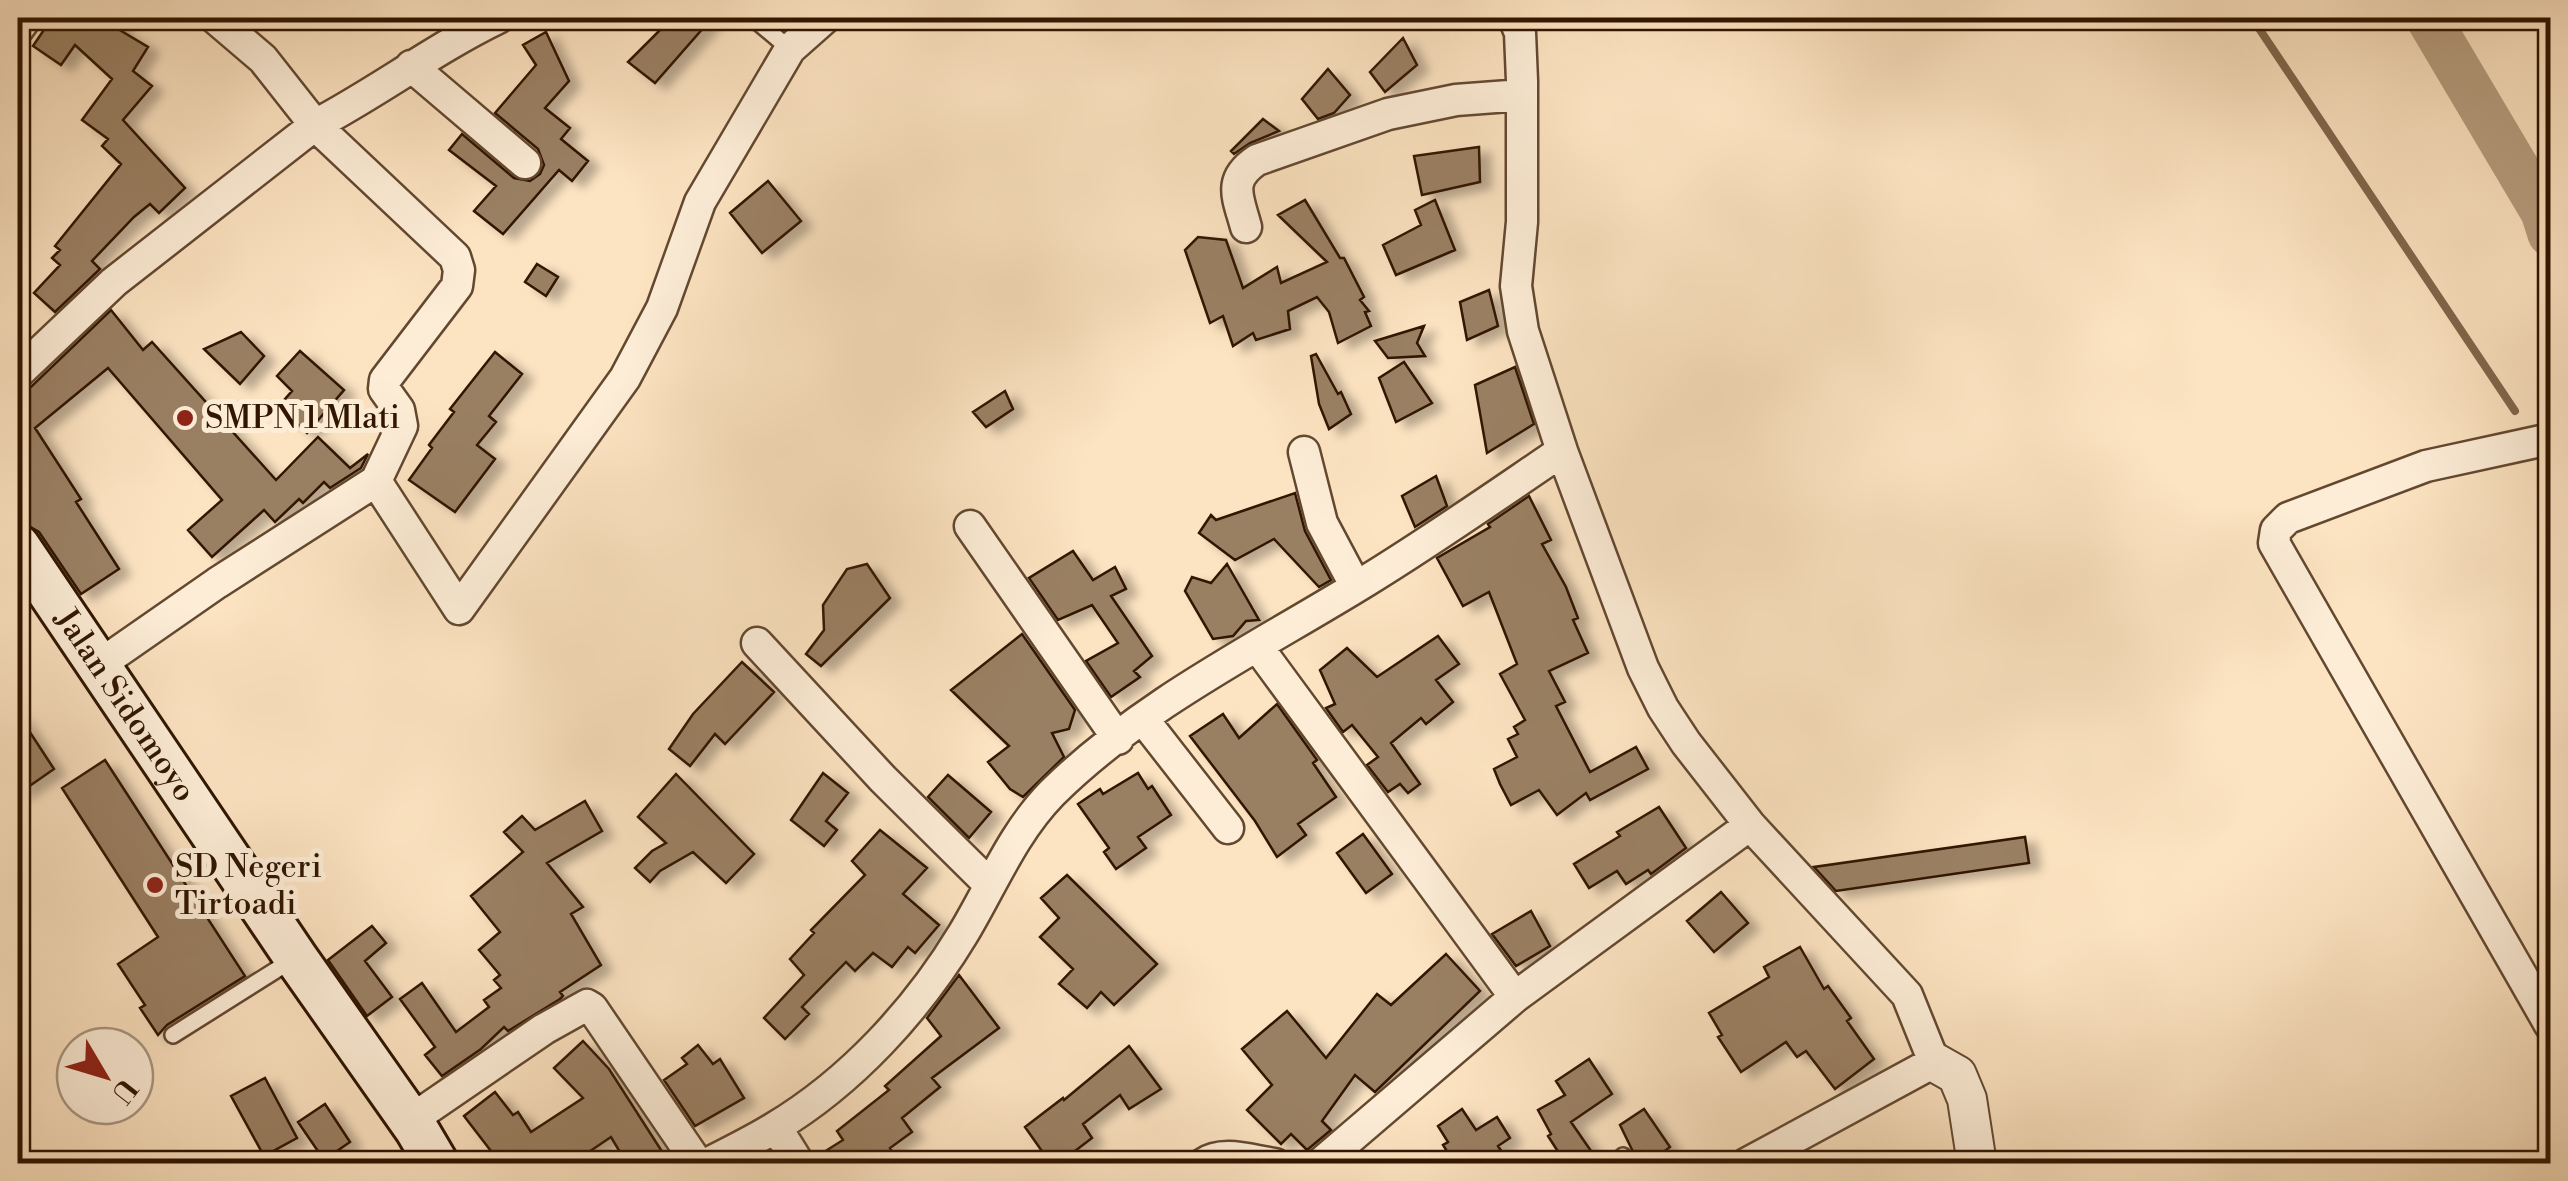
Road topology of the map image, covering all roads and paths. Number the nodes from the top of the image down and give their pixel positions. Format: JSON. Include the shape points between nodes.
{"nodes":[{"id":1,"x":26,"y":18,"type":"edge"},
{"id":2,"x":215,"y":18,"type":"edge"},
{"id":3,"x":498,"y":18,"type":"edge"},
{"id":4,"x":753,"y":18,"type":"edge"},
{"id":5,"x":825,"y":18,"type":"edge"},
{"id":6,"x":1514,"y":18,"type":"edge"},
{"id":7,"x":18,"y":29,"type":"edge"},
{"id":8,"x":790,"y":49,"type":"junction"},
{"id":9,"x":411,"y":66,"type":"junction"},
{"id":10,"x":1522,"y":94,"type":"junction"},
{"id":11,"x":315,"y":126,"type":"junction"},
{"id":12,"x":525,"y":163,"type":"dead end"},
{"id":13,"x":1246,"y":227,"type":"dead end"},
{"id":14,"x":18,"y":374,"type":"edge"},
{"id":15,"x":2550,"y":439,"type":"edge"},
{"id":16,"x":1562,"y":451,"type":"junction"},
{"id":17,"x":1304,"y":452,"type":"dead end"},
{"id":18,"x":376,"y":480,"type":"junction"},
{"id":19,"x":970,"y":526,"type":"dead end"},
{"id":20,"x":18,"y":546,"type":"edge"},
{"id":21,"x":1356,"y":587,"type":"junction"},
{"id":22,"x":756,"y":643,"type":"dead end"},
{"id":23,"x":1257,"y":646,"type":"junction"},
{"id":24,"x":99,"y":665,"type":"junction"},
{"id":25,"x":1143,"y":719,"type":"junction"},
{"id":26,"x":1118,"y":739,"type":"junction"},
{"id":27,"x":1750,"y":825,"type":"junction"},
{"id":28,"x":1228,"y":828,"type":"dead end"},
{"id":29,"x":989,"y":884,"type":"junction"},
{"id":30,"x":296,"y":958,"type":"junction"},
{"id":31,"x":1515,"y":997,"type":"junction"},
{"id":32,"x":2550,"y":1025,"type":"edge"},
{"id":33,"x":173,"y":1035,"type":"dead end"},
{"id":34,"x":1934,"y":1062,"type":"junction"},
{"id":35,"x":411,"y":1120,"type":"junction"},
{"id":36,"x":776,"y":1127,"type":"junction"},
{"id":37,"x":437,"y":1164,"type":"edge"},
{"id":38,"x":698,"y":1164,"type":"edge"},
{"id":39,"x":707,"y":1164,"type":"edge"},
{"id":40,"x":799,"y":1164,"type":"edge"},
{"id":41,"x":1203,"y":1164,"type":"edge"},
{"id":42,"x":1275,"y":1164,"type":"edge"},
{"id":43,"x":1320,"y":1164,"type":"edge"},
{"id":44,"x":1746,"y":1164,"type":"edge"},
{"id":45,"x":1977,"y":1164,"type":"edge"}],
"edges":[{"from":1,"to":7,"type":"street"},
{"from":2,"to":11,"type":"street","via":[[264,59]]},
{"from":3,"to":9,"type":"street"},
{"from":4,"to":8,"type":"lane"},
{"from":5,"to":8,"type":"street"},
{"from":6,"to":10,"type":"street"},
{"from":8,"to":18,"type":"street","via":[[700,202],[646,344],[459,609]]},
{"from":9,"to":11,"type":"street"},
{"from":9,"to":12,"type":"street"},
{"from":10,"to":13,"type":"street","via":[[1388,114],[1257,160],[1236,185]]},
{"from":10,"to":16,"type":"street","via":[[1516,286],[1523,331]]},
{"from":11,"to":14,"type":"street","via":[[114,282]]},
{"from":11,"to":18,"type":"street","via":[[455,257],[459,270],[456,286],[384,380],[402,426]]},
{"from":15,"to":32,"type":"street","via":[[2426,466],[2322,505],[2288,518],[2274,543]]},
{"from":16,"to":21,"type":"street"},
{"from":16,"to":27,"type":"street","via":[[1663,708]]},
{"from":17,"to":21,"type":"street","via":[[1322,523]]},
{"from":18,"to":24,"type":"street"},
{"from":19,"to":26,"type":"street"},
{"from":20,"to":24,"type":"main road","name":"Jalan Sidomoyo"},
{"from":21,"to":23,"type":"street"},
{"from":22,"to":29,"type":"street"},
{"from":23,"to":25,"type":"street"},
{"from":23,"to":31,"type":"street"},
{"from":24,"to":30,"type":"main road","name":"Jalan Sidomoyo"},
{"from":25,"to":26,"type":"street"},
{"from":25,"to":28,"type":"street"},
{"from":26,"to":29,"type":"street","via":[[1053,793]]},
{"from":27,"to":31,"type":"street"},
{"from":27,"to":34,"type":"street","via":[[1907,995]]},
{"from":29,"to":36,"type":"street","via":[[963,934],[883,1040]]},
{"from":30,"to":33,"type":"lane"},
{"from":30,"to":35,"type":"main road","name":"Jalan Sidomoyo"},
{"from":31,"to":43,"type":"street"},
{"from":34,"to":44,"type":"street"},
{"from":34,"to":45,"type":"street","via":[[1957,1074],[1968,1099]]},
{"from":35,"to":37,"type":"main road","name":"Jalan Sidomoyo"},
{"from":35,"to":38,"type":"street","via":[[587,1005]]},
{"from":36,"to":39,"type":"street"},
{"from":36,"to":40,"type":"street"},
{"from":41,"to":42,"type":"street","via":[[1226,1156]]}]}
